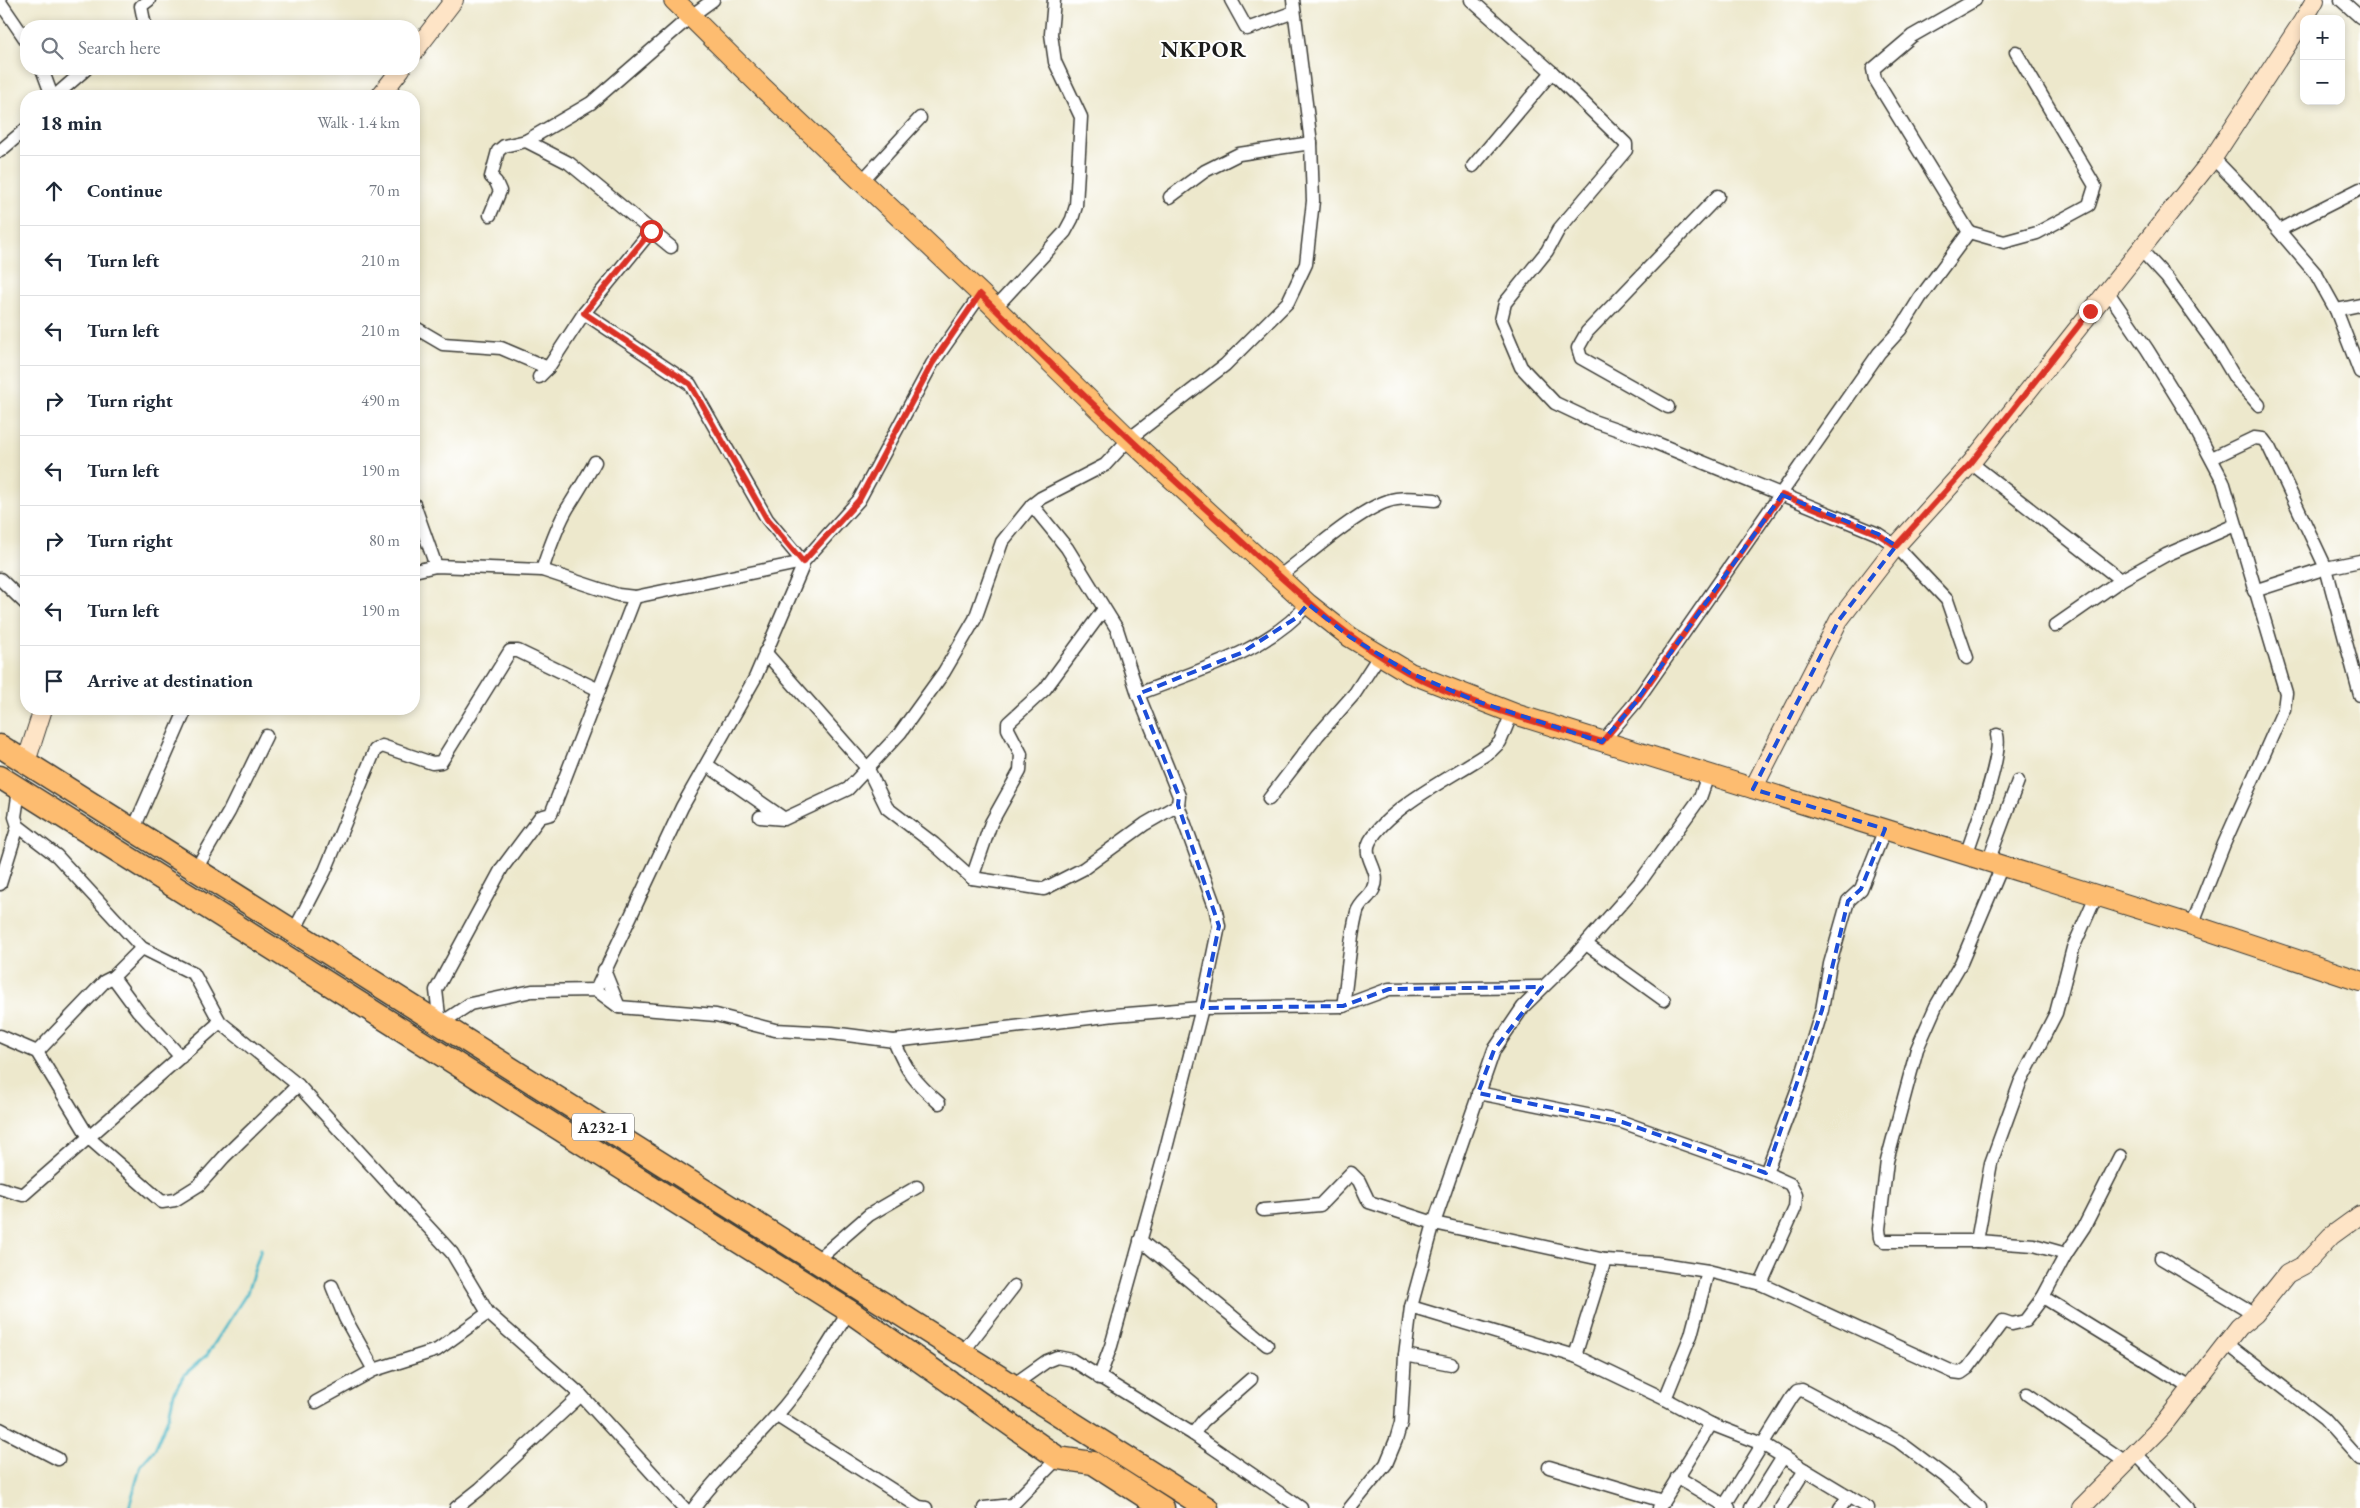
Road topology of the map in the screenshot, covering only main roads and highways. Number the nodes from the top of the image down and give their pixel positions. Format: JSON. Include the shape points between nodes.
{"nodes":[{"id":1,"x":674,"y":0,"type":"edge"},
{"id":2,"x":0,"y":746,"type":"edge"},
{"id":3,"x":0,"y":778,"type":"edge"},
{"id":4,"x":2360,"y":981,"type":"edge"},
{"id":5,"x":1163,"y":1508,"type":"edge"},
{"id":6,"x":1207,"y":1508,"type":"edge"}],
"edges":[{"from":1,"to":4,"type":"main road","via":[[1129,439],[1308,604],[1350,638],[1380,656],[1436,686],[1512,714],[2192,925]]},
{"from":2,"to":6,"type":"highway","number":"A232-1"},
{"from":3,"to":5,"type":"highway","number":"A232-1","via":[[849,1311],[1058,1458],[1093,1463]]}]}
